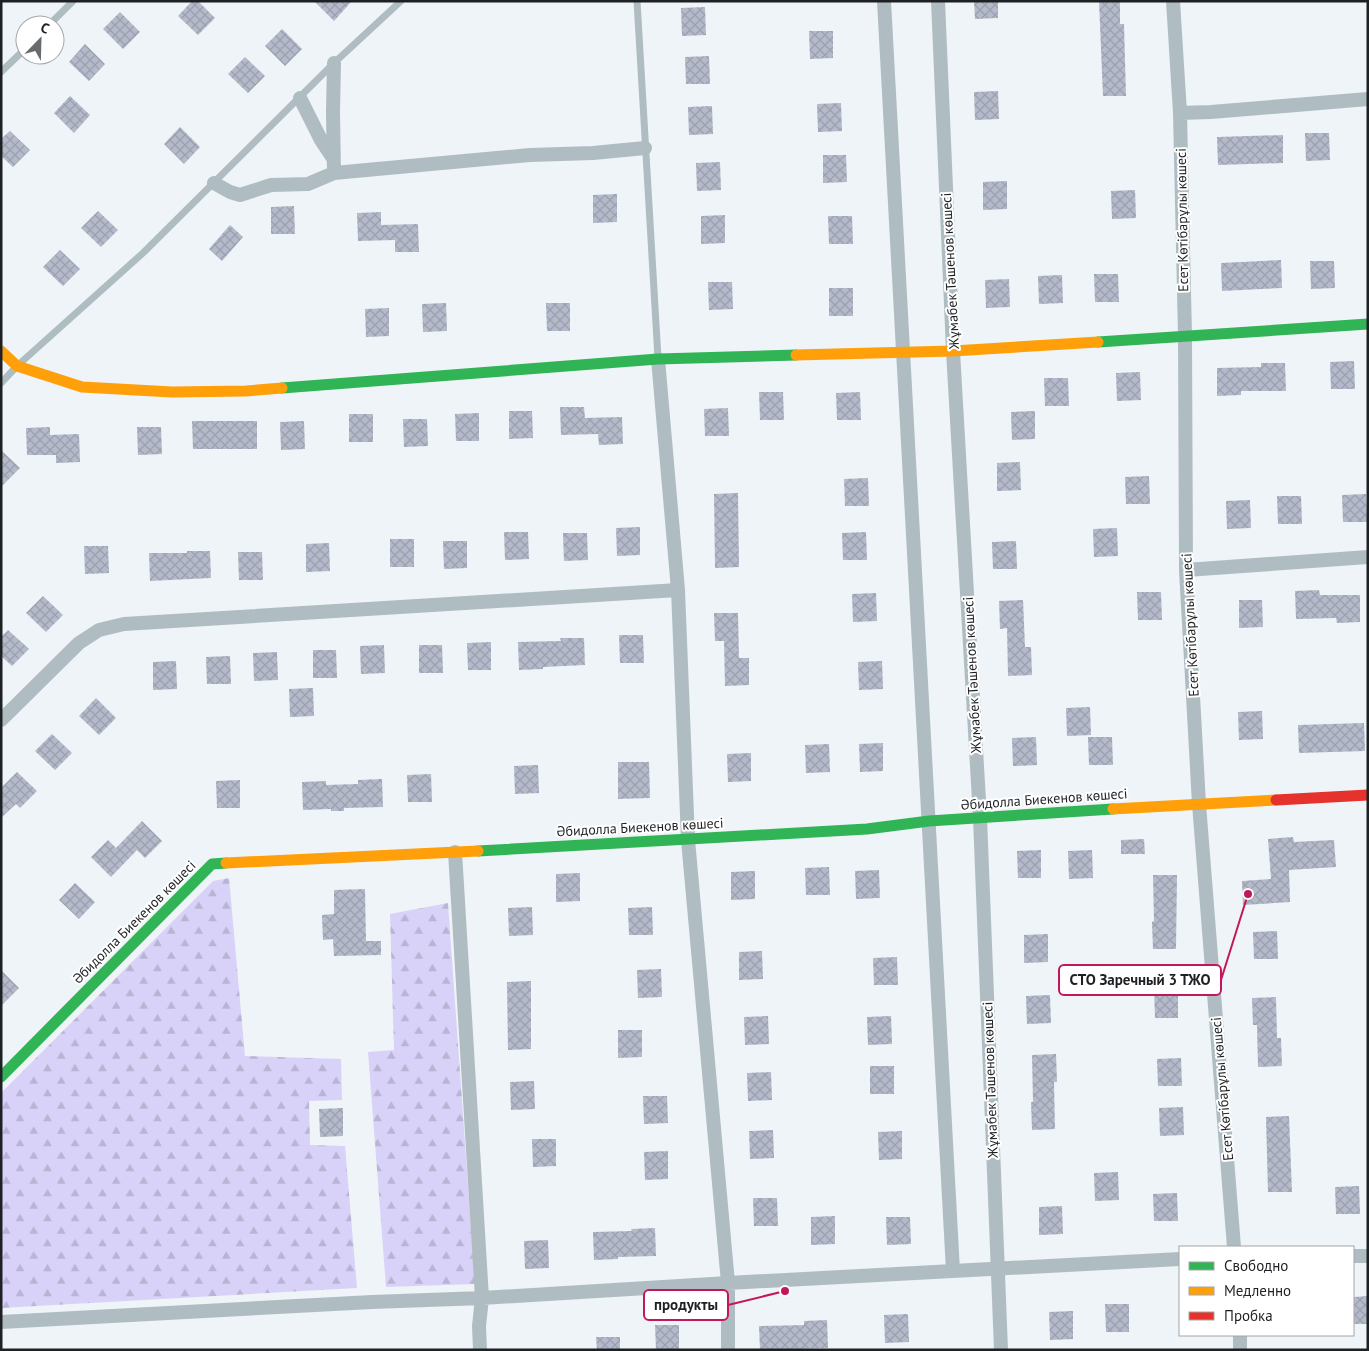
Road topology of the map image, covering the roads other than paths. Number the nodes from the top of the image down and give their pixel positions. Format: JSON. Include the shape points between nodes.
{"nodes":[{"id":1,"x":73,"y":1,"type":"edge"},
{"id":2,"x":401,"y":1,"type":"edge"},
{"id":3,"x":637,"y":1,"type":"edge"},
{"id":4,"x":884,"y":1,"type":"edge"},
{"id":5,"x":938,"y":1,"type":"edge"},
{"id":6,"x":1173,"y":1,"type":"edge"},
{"id":7,"x":59,"y":15,"type":"edge"},
{"id":8,"x":15,"y":59,"type":"edge"},
{"id":9,"x":334,"y":63,"type":"junction"},
{"id":10,"x":1,"y":72,"type":"edge"},
{"id":11,"x":300,"y":98,"type":"junction"},
{"id":12,"x":1368,"y":99,"type":"edge"},
{"id":13,"x":1180,"y":113,"type":"junction"},
{"id":14,"x":646,"y":148,"type":"junction"},
{"id":15,"x":333,"y":159,"type":"junction"},
{"id":16,"x":334,"y":173,"type":"junction"},
{"id":17,"x":214,"y":183,"type":"junction"},
{"id":18,"x":1368,"y":324,"type":"edge"},
{"id":19,"x":1185,"y":336,"type":"junction"},
{"id":20,"x":1,"y":351,"type":"edge"},
{"id":21,"x":954,"y":351,"type":"junction"},
{"id":22,"x":903,"y":352,"type":"junction"},
{"id":23,"x":658,"y":359,"type":"junction"},
{"id":24,"x":17,"y":366,"type":"junction"},
{"id":25,"x":1,"y":382,"type":"edge"},
{"id":26,"x":1368,"y":557,"type":"edge"},
{"id":27,"x":1186,"y":570,"type":"junction"},
{"id":28,"x":678,"y":590,"type":"junction"},
{"id":29,"x":1,"y":720,"type":"edge"},
{"id":30,"x":1368,"y":795,"type":"edge"},
{"id":31,"x":1199,"y":804,"type":"junction"},
{"id":32,"x":980,"y":818,"type":"junction"},
{"id":33,"x":929,"y":821,"type":"junction"},
{"id":34,"x":688,"y":840,"type":"junction"},
{"id":35,"x":456,"y":852,"type":"junction"},
{"id":36,"x":1,"y":1077,"type":"edge"},
{"id":37,"x":1234,"y":1246,"type":"edge"},
{"id":38,"x":1354,"y":1256,"type":"edge"},
{"id":39,"x":1368,"y":1256,"type":"edge"},
{"id":40,"x":1179,"y":1259,"type":"edge"},
{"id":41,"x":997,"y":1268,"type":"junction"},
{"id":42,"x":953,"y":1271,"type":"junction"},
{"id":43,"x":728,"y":1282,"type":"junction"},
{"id":44,"x":482,"y":1298,"type":"junction"},
{"id":45,"x":1,"y":1322,"type":"edge"},
{"id":46,"x":1240,"y":1336,"type":"edge"},
{"id":47,"x":480,"y":1350,"type":"edge"},
{"id":48,"x":728,"y":1350,"type":"edge"},
{"id":49,"x":1001,"y":1350,"type":"edge"},
{"id":50,"x":1240,"y":1350,"type":"edge"}],
"edges":[{"from":1,"to":7,"type":"lane"},
{"from":2,"to":9,"type":"lane"},
{"from":3,"to":14,"type":"lane"},
{"from":4,"to":22,"type":"street"},
{"from":5,"to":21,"type":"street","name":"Жұмабек Тәшенов көшесі"},
{"from":6,"to":13,"type":"street","name":"Есет Көтібарұлы көшесі"},
{"from":8,"to":10,"type":"lane"},
{"from":9,"to":11,"type":"lane"},
{"from":9,"to":15,"type":"street"},
{"from":11,"to":15,"type":"street"},
{"from":11,"to":17,"type":"lane"},
{"from":12,"to":13,"type":"street"},
{"from":13,"to":19,"type":"street","name":"Есет Көтібарұлы көшесі"},
{"from":14,"to":16,"type":"street"},
{"from":14,"to":23,"type":"lane"},
{"from":15,"to":16,"type":"street"},
{"from":16,"to":17,"type":"street","via":[[308,184],[271,185],[240,195]]},
{"from":17,"to":24,"type":"lane","via":[[143,253]]},
{"from":18,"to":19,"type":"street"},
{"from":19,"to":21,"type":"street"},
{"from":19,"to":27,"type":"street","name":"Есет Көтібарұлы көшесі"},
{"from":20,"to":24,"type":"street"},
{"from":21,"to":22,"type":"street"},
{"from":21,"to":32,"type":"street","name":"Жұмабек Тәшенов көшесі"},
{"from":22,"to":23,"type":"street"},
{"from":22,"to":33,"type":"street"},
{"from":23,"to":24,"type":"street","via":[[326,386],[172,392],[82,387]]},
{"from":23,"to":28,"type":"street"},
{"from":24,"to":25,"type":"lane"},
{"from":26,"to":27,"type":"street"},
{"from":27,"to":31,"type":"street","name":"Есет Көтібарұлы көшесі"},
{"from":28,"to":29,"type":"street","via":[[124,624],[99,630],[79,643]]},
{"from":28,"to":34,"type":"street"},
{"from":30,"to":31,"type":"street","name":"Әбидолла Биекенов көшесі"},
{"from":31,"to":32,"type":"street","name":"Әбидолла Биекенов көшесі"},
{"from":31,"to":37,"type":"street","name":"Есет Көтібарұлы көшесі"},
{"from":32,"to":33,"type":"street","name":"Әбидолла Биекенов көшесі"},
{"from":32,"to":41,"type":"street","name":"Жұмабек Тәшенов көшесі"},
{"from":33,"to":34,"type":"street","name":"Әбидолла Биекенов көшесі"},
{"from":33,"to":42,"type":"street"},
{"from":34,"to":35,"type":"street","name":"Әбидолла Биекенов көшесі"},
{"from":34,"to":43,"type":"street"},
{"from":35,"to":36,"type":"street","name":"Әбидолла Биекенов көшесі","via":[[212,864]]},
{"from":35,"to":44,"type":"street"},
{"from":38,"to":39,"type":"street"},
{"from":40,"to":41,"type":"street"},
{"from":41,"to":42,"type":"street"},
{"from":41,"to":49,"type":"street","name":"Жұмабек Тәшенов көшесі"},
{"from":42,"to":43,"type":"street"},
{"from":43,"to":44,"type":"street"},
{"from":43,"to":48,"type":"street"},
{"from":44,"to":45,"type":"street"},
{"from":44,"to":47,"type":"street"},
{"from":46,"to":50,"type":"street"}]}
